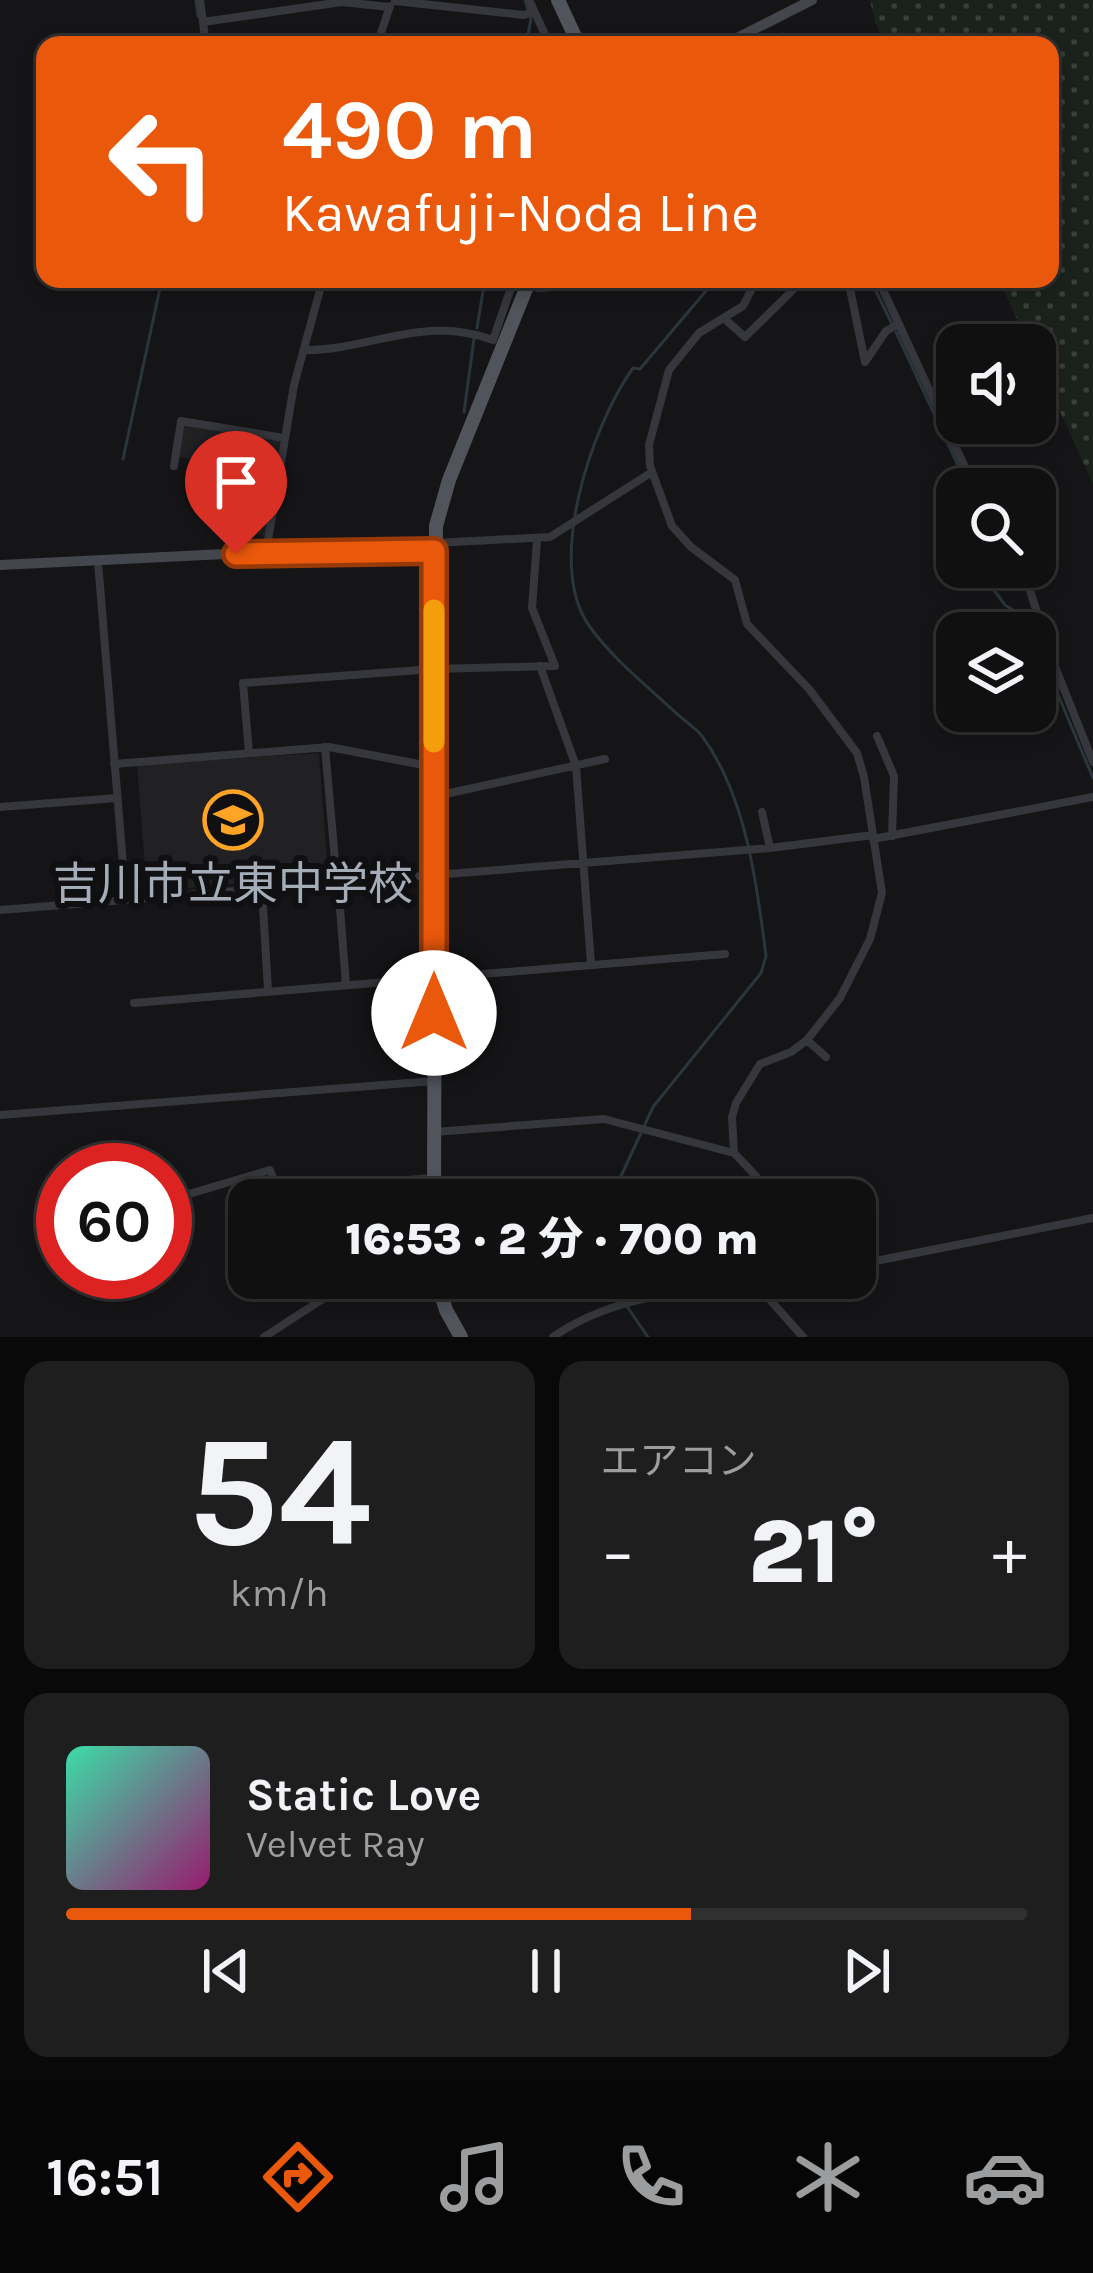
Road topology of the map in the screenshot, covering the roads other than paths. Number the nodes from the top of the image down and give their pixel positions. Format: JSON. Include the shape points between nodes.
{"nodes":[{"id":1,"x":200,"y":0,"type":"edge"},
{"id":2,"x":530,"y":0,"type":"edge"},
{"id":3,"x":558,"y":0,"type":"edge"},
{"id":4,"x":812,"y":0,"type":"edge"},
{"id":5,"x":393,"y":2,"type":"edge"},
{"id":6,"x":534,"y":11,"type":"junction"},
{"id":7,"x":203,"y":22,"type":"junction"},
{"id":8,"x":205,"y":36,"type":"edge"},
{"id":9,"x":380,"y":36,"type":"edge"},
{"id":10,"x":546,"y":36,"type":"edge"},
{"id":11,"x":576,"y":36,"type":"edge"},
{"id":12,"x":740,"y":36,"type":"edge"},
{"id":13,"x":320,"y":288,"type":"edge"},
{"id":14,"x":511,"y":288,"type":"edge"},
{"id":15,"x":532,"y":288,"type":"edge"},
{"id":16,"x":752,"y":288,"type":"edge"},
{"id":17,"x":795,"y":288,"type":"edge"},
{"id":18,"x":850,"y":288,"type":"edge"},
{"id":19,"x":882,"y":288,"type":"edge"},
{"id":20,"x":725,"y":319,"type":"junction"},
{"id":21,"x":899,"y":324,"type":"junction"},
{"id":22,"x":304,"y":350,"type":"junction"},
{"id":23,"x":284,"y":438,"type":"junction"},
{"id":24,"x":174,"y":466,"type":"dead end"},
{"id":25,"x":965,"y":468,"type":"edge"},
{"id":26,"x":652,"y":472,"type":"junction"},
{"id":27,"x":537,"y":540,"type":"junction"},
{"id":28,"x":434,"y":547,"type":"junction"},
{"id":29,"x":266,"y":552,"type":"junction"},
{"id":30,"x":98,"y":562,"type":"junction"},
{"id":31,"x":0,"y":565,"type":"edge"},
{"id":32,"x":1029,"y":588,"type":"edge"},
{"id":33,"x":540,"y":666,"type":"junction"},
{"id":34,"x":434,"y":669,"type":"junction"},
{"id":35,"x":877,"y":736,"type":"dead end"},
{"id":36,"x":326,"y":747,"type":"junction"},
{"id":37,"x":249,"y":753,"type":"junction"},
{"id":38,"x":605,"y":759,"type":"dead end"},
{"id":39,"x":1093,"y":762,"type":"edge"},
{"id":40,"x":114,"y":764,"type":"junction"},
{"id":41,"x":576,"y":766,"type":"junction"},
{"id":42,"x":434,"y":767,"type":"junction"},
{"id":43,"x":434,"y":796,"type":"junction"},
{"id":44,"x":1093,"y":797,"type":"edge"},
{"id":45,"x":117,"y":798,"type":"junction"},
{"id":46,"x":0,"y":807,"type":"edge"},
{"id":47,"x":762,"y":812,"type":"dead end"},
{"id":48,"x":873,"y":837,"type":"junction"},
{"id":49,"x":892,"y":837,"type":"junction"},
{"id":50,"x":770,"y":848,"type":"junction"},
{"id":51,"x":584,"y":863,"type":"junction"},
{"id":52,"x":434,"y":875,"type":"junction"},
{"id":53,"x":338,"y":883,"type":"junction"},
{"id":54,"x":262,"y":890,"type":"junction"},
{"id":55,"x":125,"y":900,"type":"junction"},
{"id":56,"x":0,"y":910,"type":"edge"},
{"id":57,"x":725,"y":954,"type":"dead end"},
{"id":58,"x":591,"y":964,"type":"junction"},
{"id":59,"x":434,"y":979,"type":"junction"},
{"id":60,"x":346,"y":985,"type":"junction"},
{"id":61,"x":268,"y":990,"type":"junction"},
{"id":62,"x":134,"y":1003,"type":"dead end"},
{"id":63,"x":807,"y":1040,"type":"junction"},
{"id":64,"x":824,"y":1055,"type":"dead end"},
{"id":65,"x":434,"y":1081,"type":"junction"},
{"id":66,"x":0,"y":1115,"type":"edge"},
{"id":67,"x":434,"y":1132,"type":"junction"},
{"id":68,"x":734,"y":1153,"type":"junction"},
{"id":69,"x":434,"y":1178,"type":"joint"},
{"id":70,"x":756,"y":1179,"type":"edge"},
{"id":71,"x":192,"y":1193,"type":"edge"},
{"id":72,"x":1093,"y":1218,"type":"edge"},
{"id":73,"x":876,"y":1261,"type":"edge"},
{"id":74,"x":323,"y":1299,"type":"edge"},
{"id":75,"x":443,"y":1299,"type":"edge"},
{"id":76,"x":641,"y":1299,"type":"edge"},
{"id":77,"x":771,"y":1299,"type":"edge"},
{"id":78,"x":264,"y":1337,"type":"edge"},
{"id":79,"x":461,"y":1337,"type":"edge"},
{"id":80,"x":553,"y":1337,"type":"edge"},
{"id":81,"x":802,"y":1337,"type":"edge"}],
"edges":[{"from":1,"to":7,"type":"street"},
{"from":2,"to":6,"type":"street"},
{"from":3,"to":11,"type":"main road"},
{"from":4,"to":12,"type":"main road"},
{"from":5,"to":6,"type":"street"},
{"from":5,"to":7,"type":"street"},
{"from":5,"to":9,"type":"street"},
{"from":6,"to":10,"type":"street"},
{"from":7,"to":8,"type":"street"},
{"from":13,"to":22,"type":"street"},
{"from":14,"to":22,"type":"street","via":[[493,340],[410,332]]},
{"from":15,"to":28,"type":"main road","via":[[441,500]]},
{"from":16,"to":20,"type":"street"},
{"from":17,"to":20,"type":"street","via":[[745,337]]},
{"from":18,"to":21,"type":"street","via":[[865,362]]},
{"from":19,"to":21,"type":"street"},
{"from":20,"to":26,"type":"street","via":[[699,333],[669,370],[649,445]]},
{"from":21,"to":25,"type":"street"},
{"from":22,"to":23,"type":"street"},
{"from":23,"to":24,"type":"street","via":[[181,421]]},
{"from":23,"to":29,"type":"street"},
{"from":26,"to":27,"type":"street","via":[[564,532]]},
{"from":26,"to":48,"type":"street","via":[[672,526],[735,580],[754,635],[851,744]]},
{"from":27,"to":28,"type":"street"},
{"from":27,"to":33,"type":"street","via":[[532,608],[555,666]]},
{"from":28,"to":29,"type":"main road"},
{"from":28,"to":34,"type":"main road"},
{"from":29,"to":30,"type":"main road"},
{"from":30,"to":31,"type":"main road"},
{"from":30,"to":40,"type":"street"},
{"from":32,"to":39,"type":"street"},
{"from":33,"to":34,"type":"street"},
{"from":33,"to":41,"type":"street"},
{"from":34,"to":37,"type":"street","via":[[243,683]]},
{"from":34,"to":42,"type":"main road"},
{"from":35,"to":49,"type":"street","via":[[894,776]]},
{"from":36,"to":37,"type":"street"},
{"from":36,"to":42,"type":"street"},
{"from":36,"to":53,"type":"street"},
{"from":37,"to":40,"type":"street"},
{"from":38,"to":41,"type":"street"},
{"from":40,"to":45,"type":"street"},
{"from":41,"to":43,"type":"street"},
{"from":41,"to":51,"type":"street"},
{"from":42,"to":43,"type":"main road"},
{"from":43,"to":52,"type":"main road"},
{"from":44,"to":49,"type":"street"},
{"from":45,"to":46,"type":"street"},
{"from":45,"to":55,"type":"street"},
{"from":47,"to":50,"type":"street"},
{"from":48,"to":49,"type":"street"},
{"from":48,"to":50,"type":"street"},
{"from":48,"to":63,"type":"street","via":[[882,893],[870,939]]},
{"from":50,"to":51,"type":"street"},
{"from":51,"to":52,"type":"street"},
{"from":51,"to":58,"type":"street"},
{"from":52,"to":53,"type":"street"},
{"from":52,"to":59,"type":"main road"},
{"from":53,"to":54,"type":"street"},
{"from":53,"to":60,"type":"street"},
{"from":54,"to":55,"type":"street"},
{"from":54,"to":61,"type":"street"},
{"from":55,"to":56,"type":"street"},
{"from":57,"to":58,"type":"street"},
{"from":58,"to":59,"type":"street"},
{"from":59,"to":60,"type":"street"},
{"from":59,"to":65,"type":"main road"},
{"from":60,"to":61,"type":"street"},
{"from":61,"to":62,"type":"street"},
{"from":63,"to":64,"type":"street"},
{"from":63,"to":68,"type":"street","via":[[754,1071],[733,1111]]},
{"from":65,"to":66,"type":"street"},
{"from":65,"to":67,"type":"main road"},
{"from":67,"to":68,"type":"street","via":[[604,1119]]},
{"from":67,"to":69,"type":"main road"},
{"from":68,"to":70,"type":"street"},
{"from":69,"to":71,"type":"street","via":[[278,1191],[270,1170]]},
{"from":72,"to":73,"type":"street"},
{"from":74,"to":78,"type":"street"},
{"from":75,"to":79,"type":"main road"},
{"from":76,"to":80,"type":"street"},
{"from":77,"to":81,"type":"street"}]}
